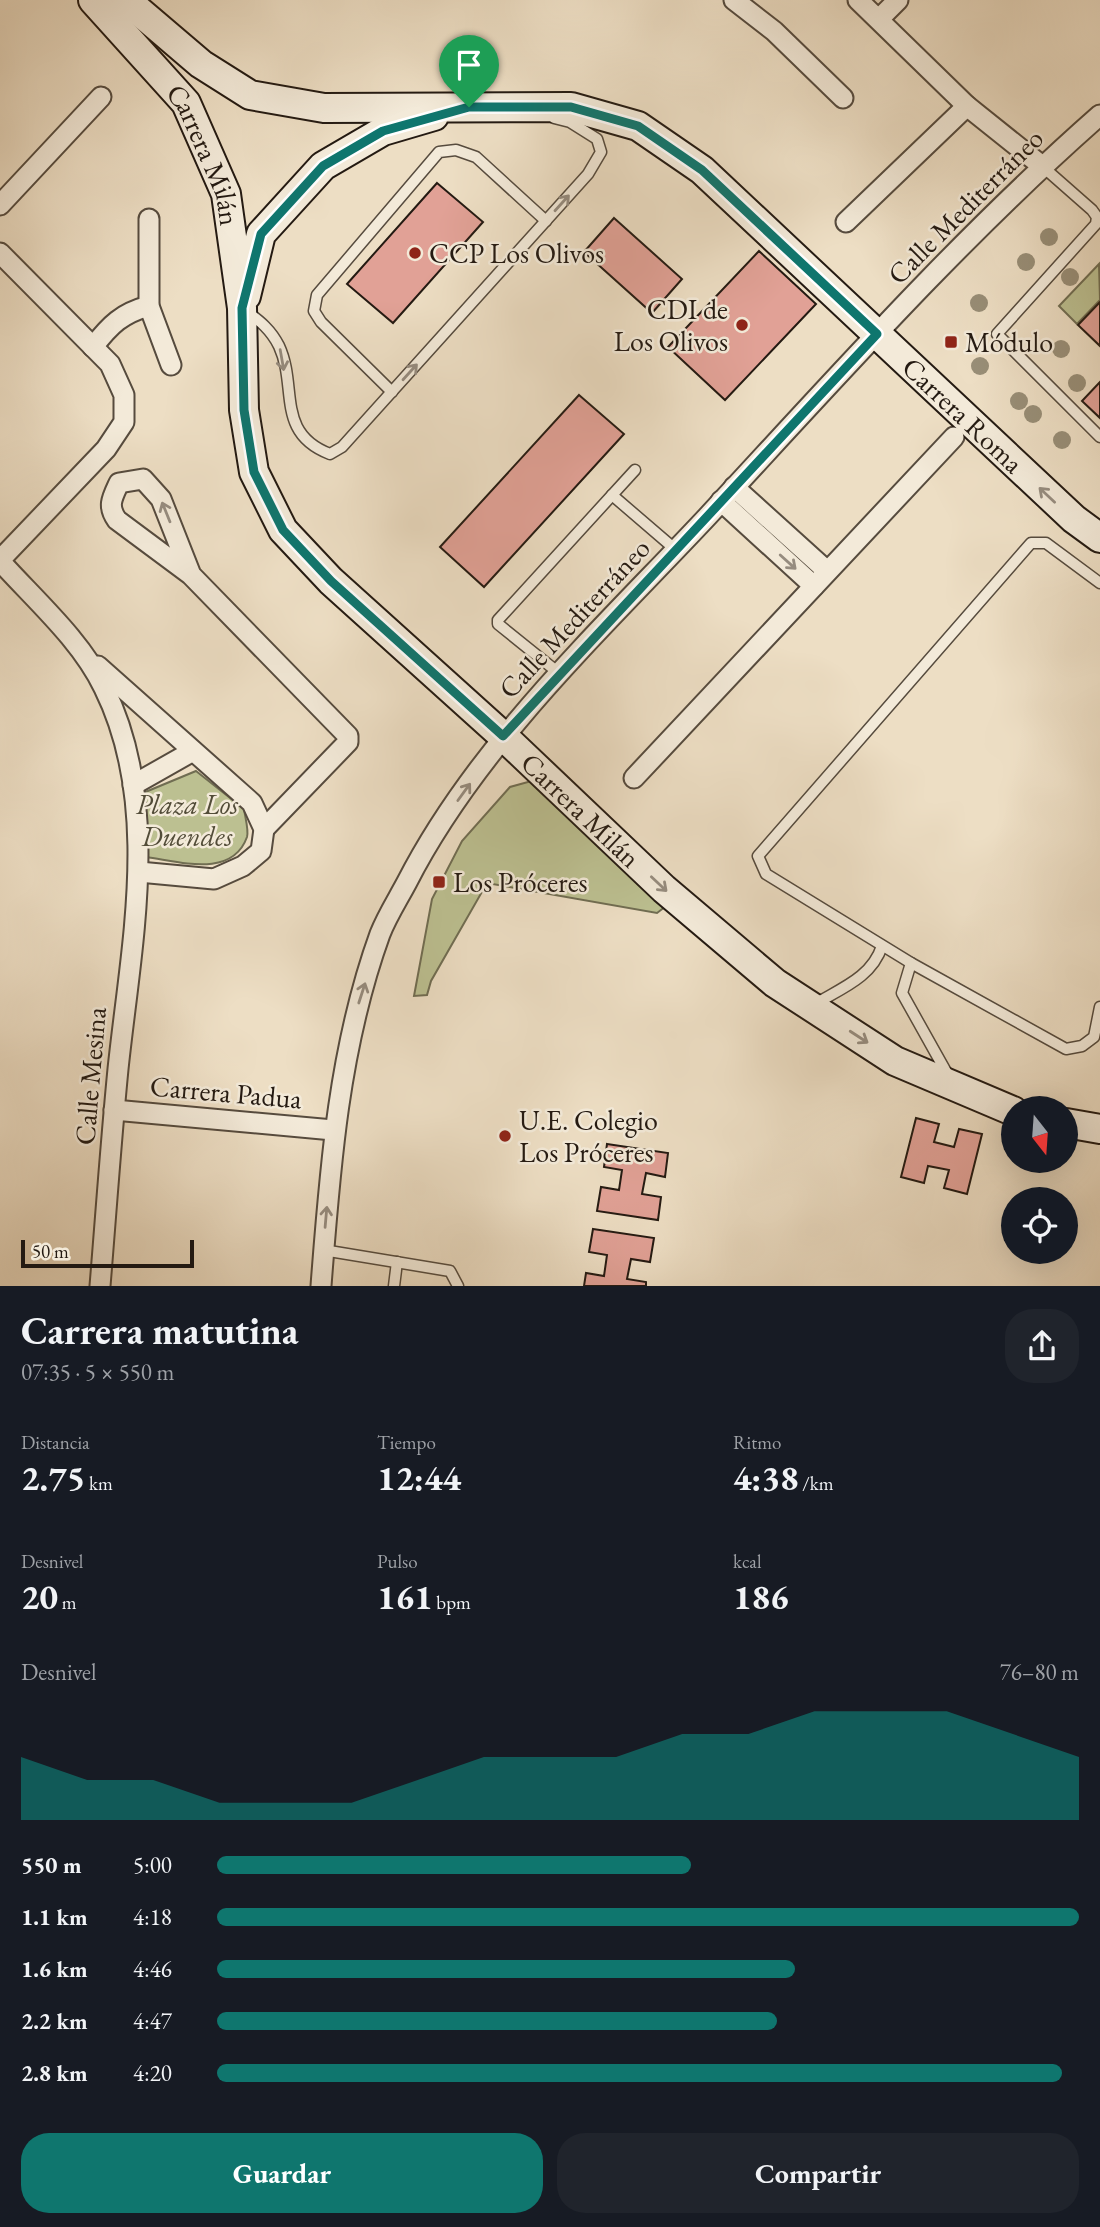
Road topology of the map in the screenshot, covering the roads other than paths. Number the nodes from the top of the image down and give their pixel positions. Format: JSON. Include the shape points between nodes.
{"nodes":[{"id":1,"x":93,"y":0,"type":"edge"},
{"id":2,"x":126,"y":0,"type":"edge"},
{"id":3,"x":734,"y":0,"type":"edge"},
{"id":4,"x":858,"y":0,"type":"edge"},
{"id":5,"x":898,"y":0,"type":"edge"},
{"id":6,"x":879,"y":19,"type":"junction"},
{"id":7,"x":101,"y":97,"type":"dead end"},
{"id":8,"x":843,"y":97,"type":"dead end"},
{"id":9,"x":967,"y":106,"type":"junction"},
{"id":10,"x":469,"y":107,"type":"junction"},
{"id":11,"x":514,"y":107,"type":"junction"},
{"id":12,"x":1100,"y":116,"type":"edge"},
{"id":13,"x":1042,"y":166,"type":"junction"},
{"id":14,"x":0,"y":205,"type":"edge"},
{"id":15,"x":149,"y":219,"type":"dead end"},
{"id":16,"x":546,"y":221,"type":"junction"},
{"id":17,"x":846,"y":222,"type":"dead end"},
{"id":18,"x":0,"y":253,"type":"edge"},
{"id":19,"x":149,"y":306,"type":"junction"},
{"id":20,"x":242,"y":308,"type":"junction"},
{"id":21,"x":877,"y":334,"type":"junction"},
{"id":22,"x":93,"y":347,"type":"junction"},
{"id":23,"x":171,"y":365,"type":"dead end"},
{"id":24,"x":392,"y":392,"type":"junction"},
{"id":25,"x":1100,"y":437,"type":"edge"},
{"id":26,"x":954,"y":438,"type":"dead end"},
{"id":27,"x":635,"y":470,"type":"dead end"},
{"id":28,"x":728,"y":494,"type":"junction"},
{"id":29,"x":612,"y":495,"type":"junction"},
{"id":30,"x":1100,"y":538,"type":"edge"},
{"id":31,"x":676,"y":550,"type":"junction"},
{"id":32,"x":0,"y":561,"type":"edge"},
{"id":33,"x":191,"y":575,"type":"junction"},
{"id":34,"x":821,"y":578,"type":"junction"},
{"id":35,"x":1100,"y":583,"type":"edge"},
{"id":36,"x":78,"y":648,"type":"junction"},
{"id":37,"x":560,"y":675,"type":"junction"},
{"id":38,"x":503,"y":736,"type":"junction"},
{"id":39,"x":194,"y":751,"type":"junction"},
{"id":40,"x":634,"y":778,"type":"dead end"},
{"id":41,"x":134,"y":785,"type":"junction"},
{"id":42,"x":264,"y":829,"type":"junction"},
{"id":43,"x":139,"y":872,"type":"junction"},
{"id":44,"x":882,"y":946,"type":"junction"},
{"id":45,"x":911,"y":963,"type":"junction"},
{"id":46,"x":811,"y":1007,"type":"junction"},
{"id":47,"x":1100,"y":1007,"type":"edge"},
{"id":48,"x":955,"y":1086,"type":"junction"},
{"id":49,"x":1001,"y":1106,"type":"edge"},
{"id":50,"x":114,"y":1110,"type":"junction"},
{"id":51,"x":1078,"y":1125,"type":"edge"},
{"id":52,"x":334,"y":1129,"type":"junction"},
{"id":53,"x":1100,"y":1129,"type":"edge"},
{"id":54,"x":323,"y":1250,"type":"junction"},
{"id":55,"x":397,"y":1262,"type":"junction"},
{"id":56,"x":100,"y":1286,"type":"edge"},
{"id":57,"x":321,"y":1286,"type":"edge"},
{"id":58,"x":394,"y":1286,"type":"edge"},
{"id":59,"x":458,"y":1286,"type":"edge"}],
"edges":[{"from":1,"to":20,"type":"street","name":"Carrera Milán","via":[[186,103],[226,194]]},
{"from":2,"to":10,"type":"street","name":"Carrera Roma","via":[[201,64],[250,94],[324,108]]},
{"from":3,"to":8,"type":"street"},
{"from":4,"to":6,"type":"street"},
{"from":5,"to":6,"type":"street"},
{"from":6,"to":9,"type":"street"},
{"from":7,"to":14,"type":"street"},
{"from":9,"to":13,"type":"street"},
{"from":9,"to":17,"type":"street"},
{"from":10,"to":11,"type":"street","name":"Carrera Roma"},
{"from":10,"to":20,"type":"street","via":[[383,131],[323,166],[261,234]]},
{"from":16,"to":11,"type":"lane","one_way":true,"via":[[588,174],[601,152],[597,139],[570,122]]},
{"from":11,"to":21,"type":"street","name":"Carrera Roma","via":[[571,107],[638,126],[702,170]]},
{"from":12,"to":13,"type":"street","name":"Calle Mediterráneo"},
{"from":13,"to":21,"type":"street","name":"Calle Mediterráneo"},
{"from":13,"to":25,"type":"lane","via":[[1093,210],[1096,224],[997,334]]},
{"from":15,"to":19,"type":"street"},
{"from":24,"to":16,"type":"lane","one_way":true},
{"from":16,"to":24,"type":"lane","via":[[476,157],[456,150],[439,152],[317,295],[314,310]]},
{"from":18,"to":22,"type":"street"},
{"from":19,"to":22,"type":"street","via":[[111,323]]},
{"from":19,"to":23,"type":"street"},
{"from":20,"to":24,"type":"lane","one_way":true,"via":[[266,325],[280,348],[297,429],[312,447],[330,454],[342,447]]},
{"from":20,"to":38,"type":"street","name":"Carrera Milán","via":[[244,410],[254,472],[283,530],[331,581]]},
{"from":21,"to":28,"type":"street","name":"Calle Mediterráneo"},
{"from":30,"to":21,"type":"street","name":"Carrera Roma","one_way":true,"via":[[1074,519]]},
{"from":22,"to":32,"type":"street","via":[[110,364],[124,395],[124,422],[106,449]]},
{"from":26,"to":34,"type":"street"},
{"from":27,"to":29,"type":"lane"},
{"from":28,"to":31,"type":"street","name":"Calle Mediterráneo"},
{"from":28,"to":34,"type":"street"},
{"from":29,"to":31,"type":"lane"},
{"from":29,"to":37,"type":"lane","via":[[498,620]]},
{"from":31,"to":37,"type":"street","name":"Calle Mediterráneo"},
{"from":32,"to":36,"type":"street","name":"Calle Mesina"},
{"from":33,"to":33,"type":"street","one_way":true,"via":[[161,499],[143,479],[119,483],[110,501],[117,520]]},
{"from":33,"to":42,"type":"street","via":[[348,736],[348,742]]},
{"from":34,"to":40,"type":"street"},
{"from":35,"to":44,"type":"lane","via":[[1046,543],[1031,543],[758,856],[766,874]]},
{"from":36,"to":39,"type":"street","name":"Calle Mesina"},
{"from":36,"to":41,"type":"street","name":"Calle Mesina","via":[[104,687]]},
{"from":37,"to":38,"type":"street","name":"Calle Mediterráneo"},
{"from":38,"to":46,"type":"street","name":"Carrera Milán","one_way":true,"via":[[664,889],[775,983]]},
{"from":52,"to":38,"type":"street","name":"Calle Mediterráneo","one_way":true,"via":[[358,1004],[382,931],[426,844]]},
{"from":39,"to":41,"type":"street"},
{"from":39,"to":42,"type":"street","name":"Calle Mesina","via":[[252,803]]},
{"from":41,"to":43,"type":"street","name":"Calle Mesina"},
{"from":42,"to":43,"type":"street","via":[[261,851],[243,866],[214,879]]},
{"from":43,"to":50,"type":"street","name":"Calle Mesina"},
{"from":44,"to":45,"type":"lane"},
{"from":44,"to":46,"type":"lane","via":[[866,974]]},
{"from":45,"to":47,"type":"lane","via":[[1066,1049],[1082,1046],[1094,1037]]},
{"from":45,"to":48,"type":"lane","via":[[902,992],[906,1005]]},
{"from":46,"to":48,"type":"street","name":"Carrera Milán","one_way":true,"via":[[895,1060]]},
{"from":48,"to":49,"type":"street","name":"Carrera Milán"},
{"from":50,"to":52,"type":"street","name":"Carrera Padua"},
{"from":50,"to":56,"type":"street","name":"Calle Mesina"},
{"from":51,"to":53,"type":"street"},
{"from":54,"to":52,"type":"street","name":"Calle Mediterráneo","one_way":true},
{"from":54,"to":55,"type":"lane"},
{"from":54,"to":57,"type":"street","name":"Calle Mediterráneo"},
{"from":55,"to":58,"type":"lane"},
{"from":55,"to":59,"type":"lane","via":[[450,1271]]}]}
